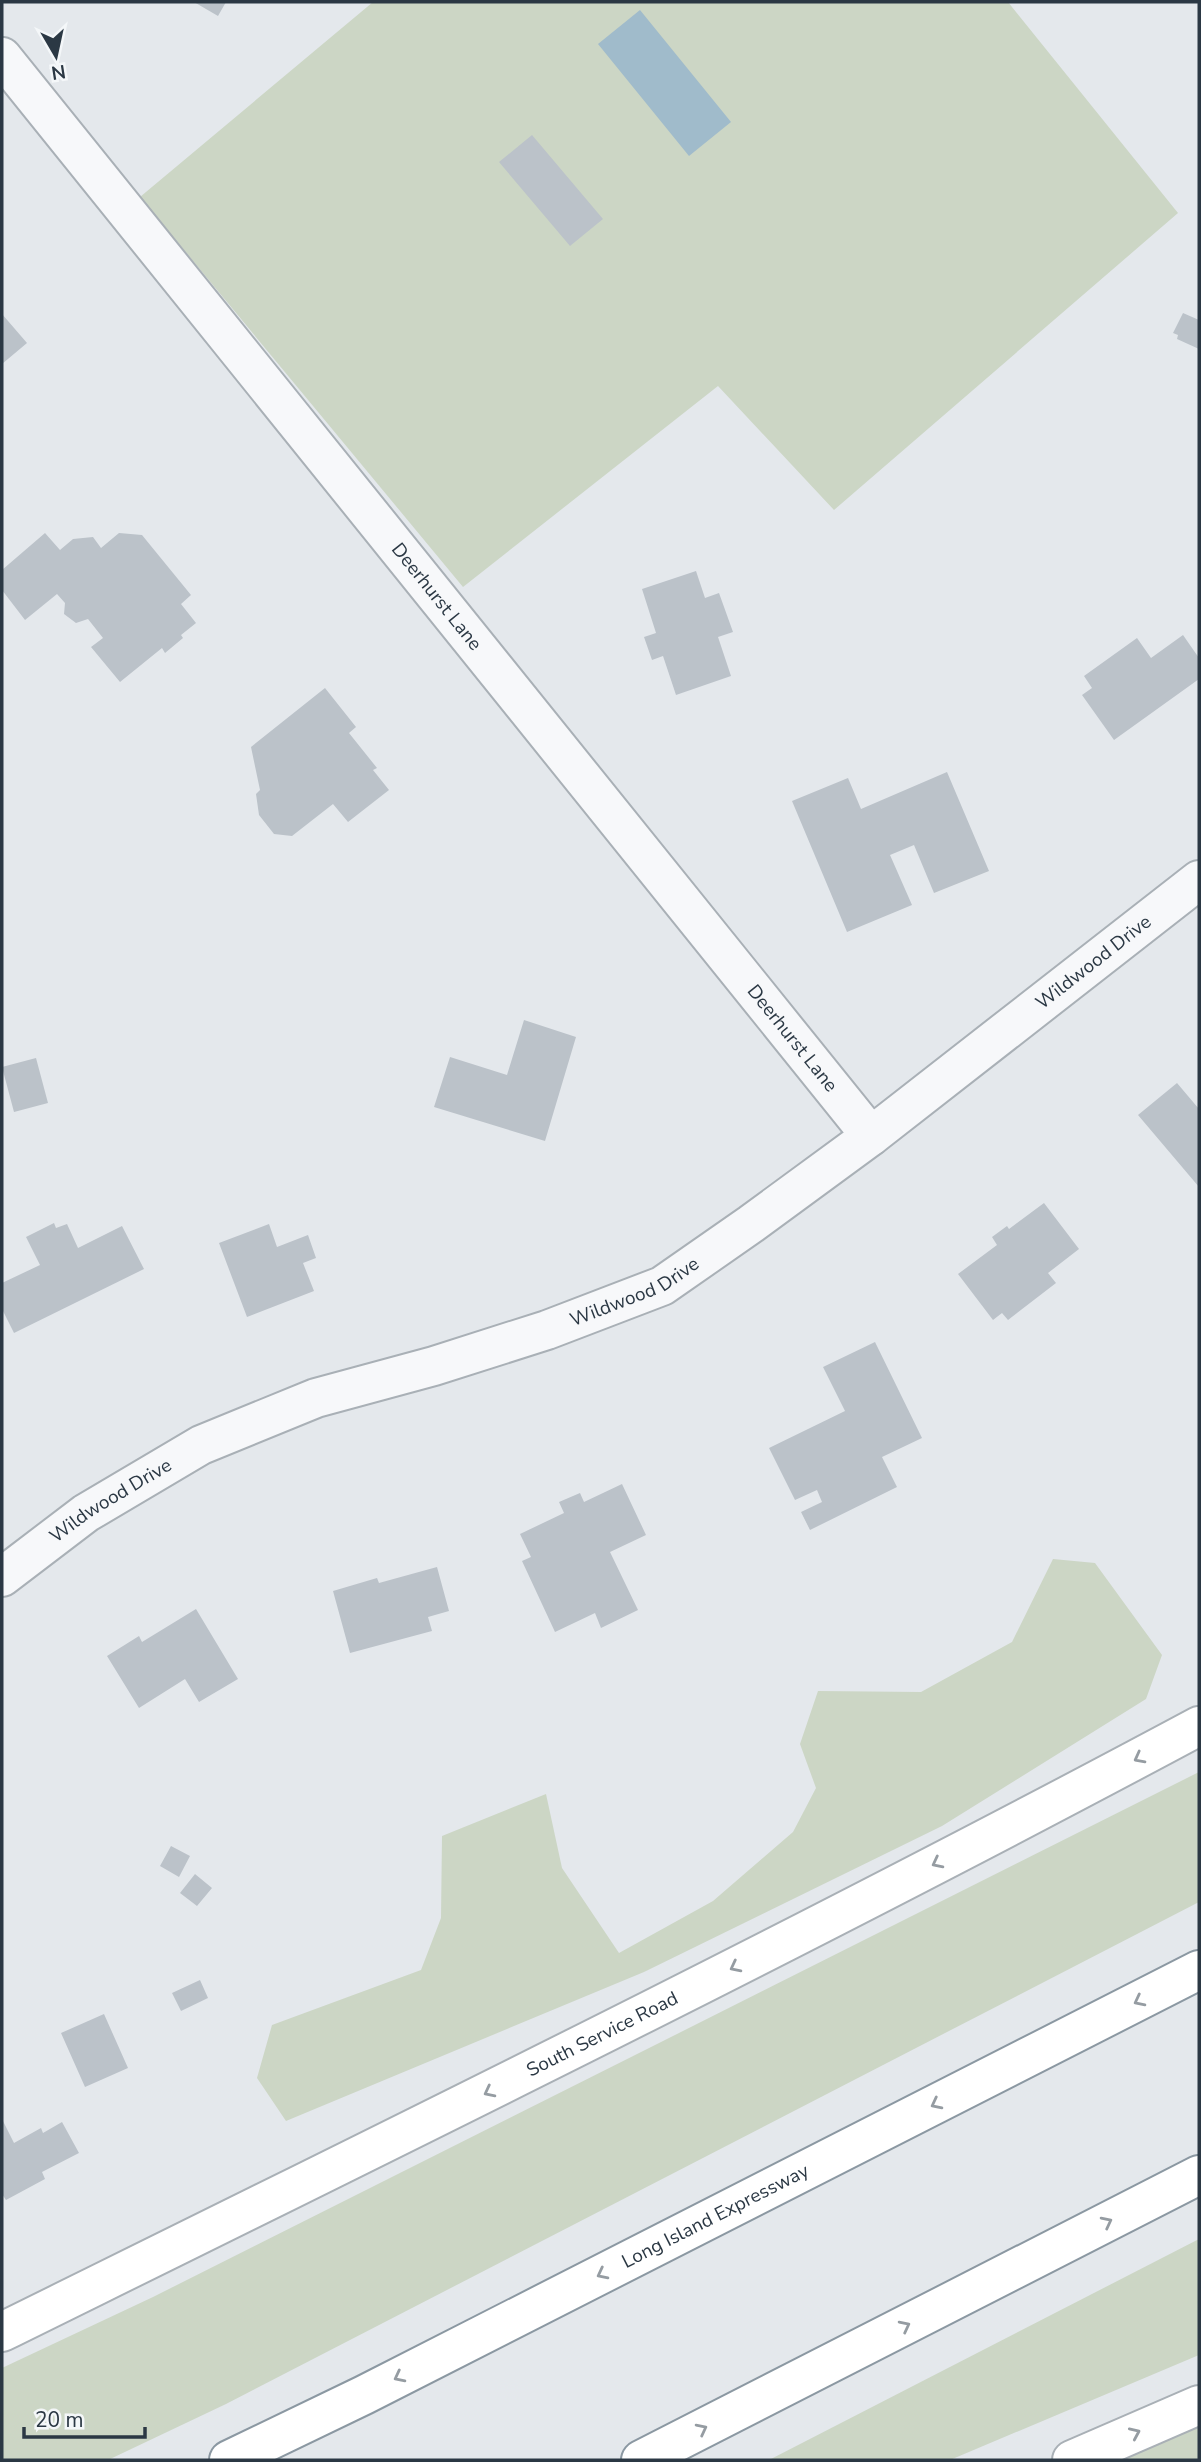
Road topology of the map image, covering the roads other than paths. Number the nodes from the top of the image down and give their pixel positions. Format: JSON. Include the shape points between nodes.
{"nodes":[{"id":1,"x":2,"y":57,"type":"edge"},
{"id":2,"x":1199,"y":880,"type":"edge"},
{"id":3,"x":871,"y":1136,"type":"junction"},
{"id":4,"x":2,"y":1577,"type":"edge"},
{"id":5,"x":1199,"y":1726,"type":"edge"},
{"id":6,"x":1199,"y":1969,"type":"edge"},
{"id":7,"x":1199,"y":2175,"type":"edge"},
{"id":8,"x":2,"y":2332,"type":"edge"},
{"id":9,"x":1199,"y":2405,"type":"edge"},
{"id":10,"x":229,"y":2460,"type":"edge"},
{"id":11,"x":641,"y":2460,"type":"edge"},
{"id":12,"x":1072,"y":2460,"type":"edge"}],
"edges":[{"from":1,"to":3,"type":"street","name":"Deerhurst Lane"},
{"from":2,"to":3,"type":"street","name":"Wildwood Drive"},
{"from":3,"to":4,"type":"street","name":"Wildwood Drive","via":[[662,1286],[547,1330],[316,1398],[201,1445],[86,1513]]},
{"from":5,"to":8,"type":"main road","name":"South Service Road","one_way":true,"via":[[490,2092]]},
{"from":6,"to":10,"type":"main road","name":"Long Island Expressway","one_way":true},
{"from":11,"to":7,"type":"main road","one_way":true},
{"from":12,"to":9,"type":"main road","one_way":true}]}
